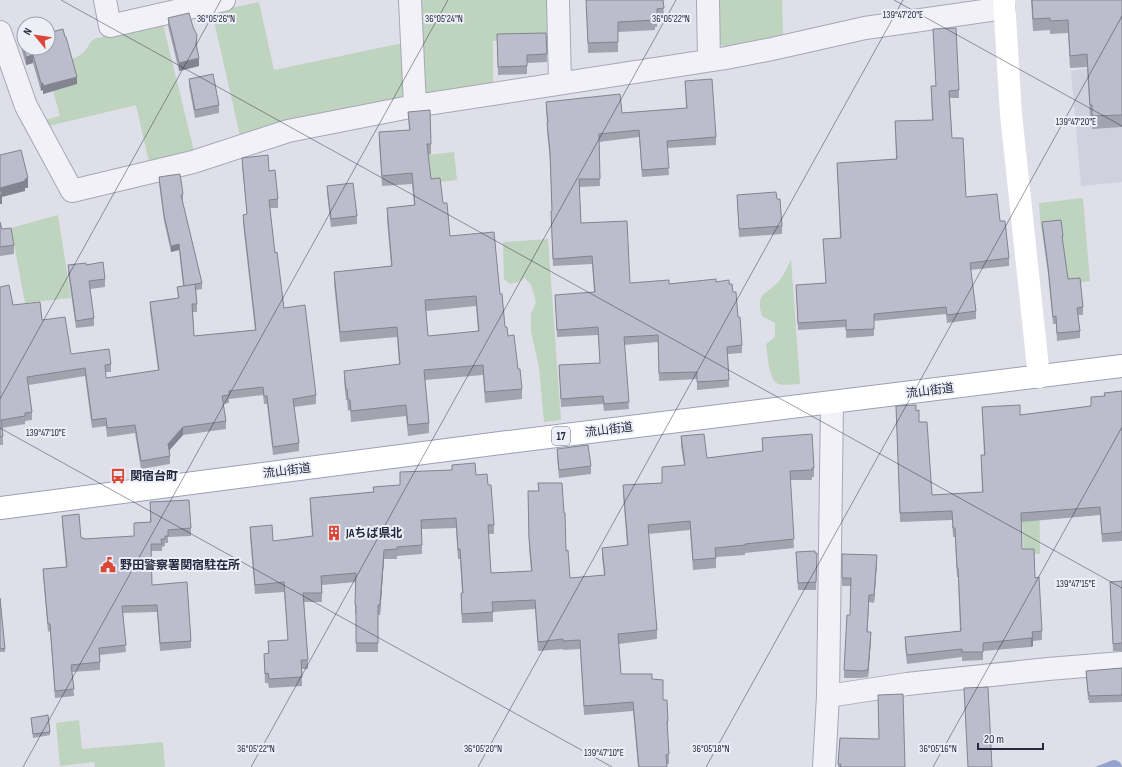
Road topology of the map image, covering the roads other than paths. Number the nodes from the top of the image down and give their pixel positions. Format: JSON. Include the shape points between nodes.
{"nodes":[{"id":1,"x":105,"y":0,"type":"edge"},
{"id":2,"x":224,"y":0,"type":"edge"},
{"id":3,"x":410,"y":0,"type":"edge"},
{"id":4,"x":558,"y":0,"type":"edge"},
{"id":5,"x":708,"y":0,"type":"edge"},
{"id":6,"x":1004,"y":4,"type":"edge"},
{"id":7,"x":0,"y":32,"type":"edge"},
{"id":8,"x":709,"y":60,"type":"junction"},
{"id":9,"x":560,"y":83,"type":"junction"},
{"id":10,"x":415,"y":106,"type":"junction"},
{"id":11,"x":1122,"y":366,"type":"edge"},
{"id":12,"x":1039,"y":377,"type":"junction"},
{"id":13,"x":832,"y":403,"type":"junction"},
{"id":14,"x":0,"y":508,"type":"edge"},
{"id":15,"x":1122,"y":663,"type":"edge"},
{"id":16,"x":828,"y":696,"type":"junction"},
{"id":17,"x":824,"y":767,"type":"edge"}],
"edges":[{"from":1,"to":2,"type":"street","via":[[110,26]]},
{"from":3,"to":10,"type":"street"},
{"from":4,"to":9,"type":"street"},
{"from":5,"to":8,"type":"street"},
{"from":6,"to":8,"type":"street","via":[[865,28]]},
{"from":6,"to":12,"type":"main road","via":[[1011,114]]},
{"from":7,"to":10,"type":"street","via":[[26,106],[72,191],[194,162],[288,131]]},
{"from":8,"to":9,"type":"street"},
{"from":9,"to":10,"type":"street"},
{"from":11,"to":12,"type":"main road","name":"流山街道","number":"17"},
{"from":12,"to":13,"type":"main road","name":"流山街道","number":"17"},
{"from":13,"to":14,"type":"main road","name":"流山街道","number":"17"},
{"from":13,"to":16,"type":"street"},
{"from":15,"to":16,"type":"street","via":[[914,683]]},
{"from":16,"to":17,"type":"street"}]}
